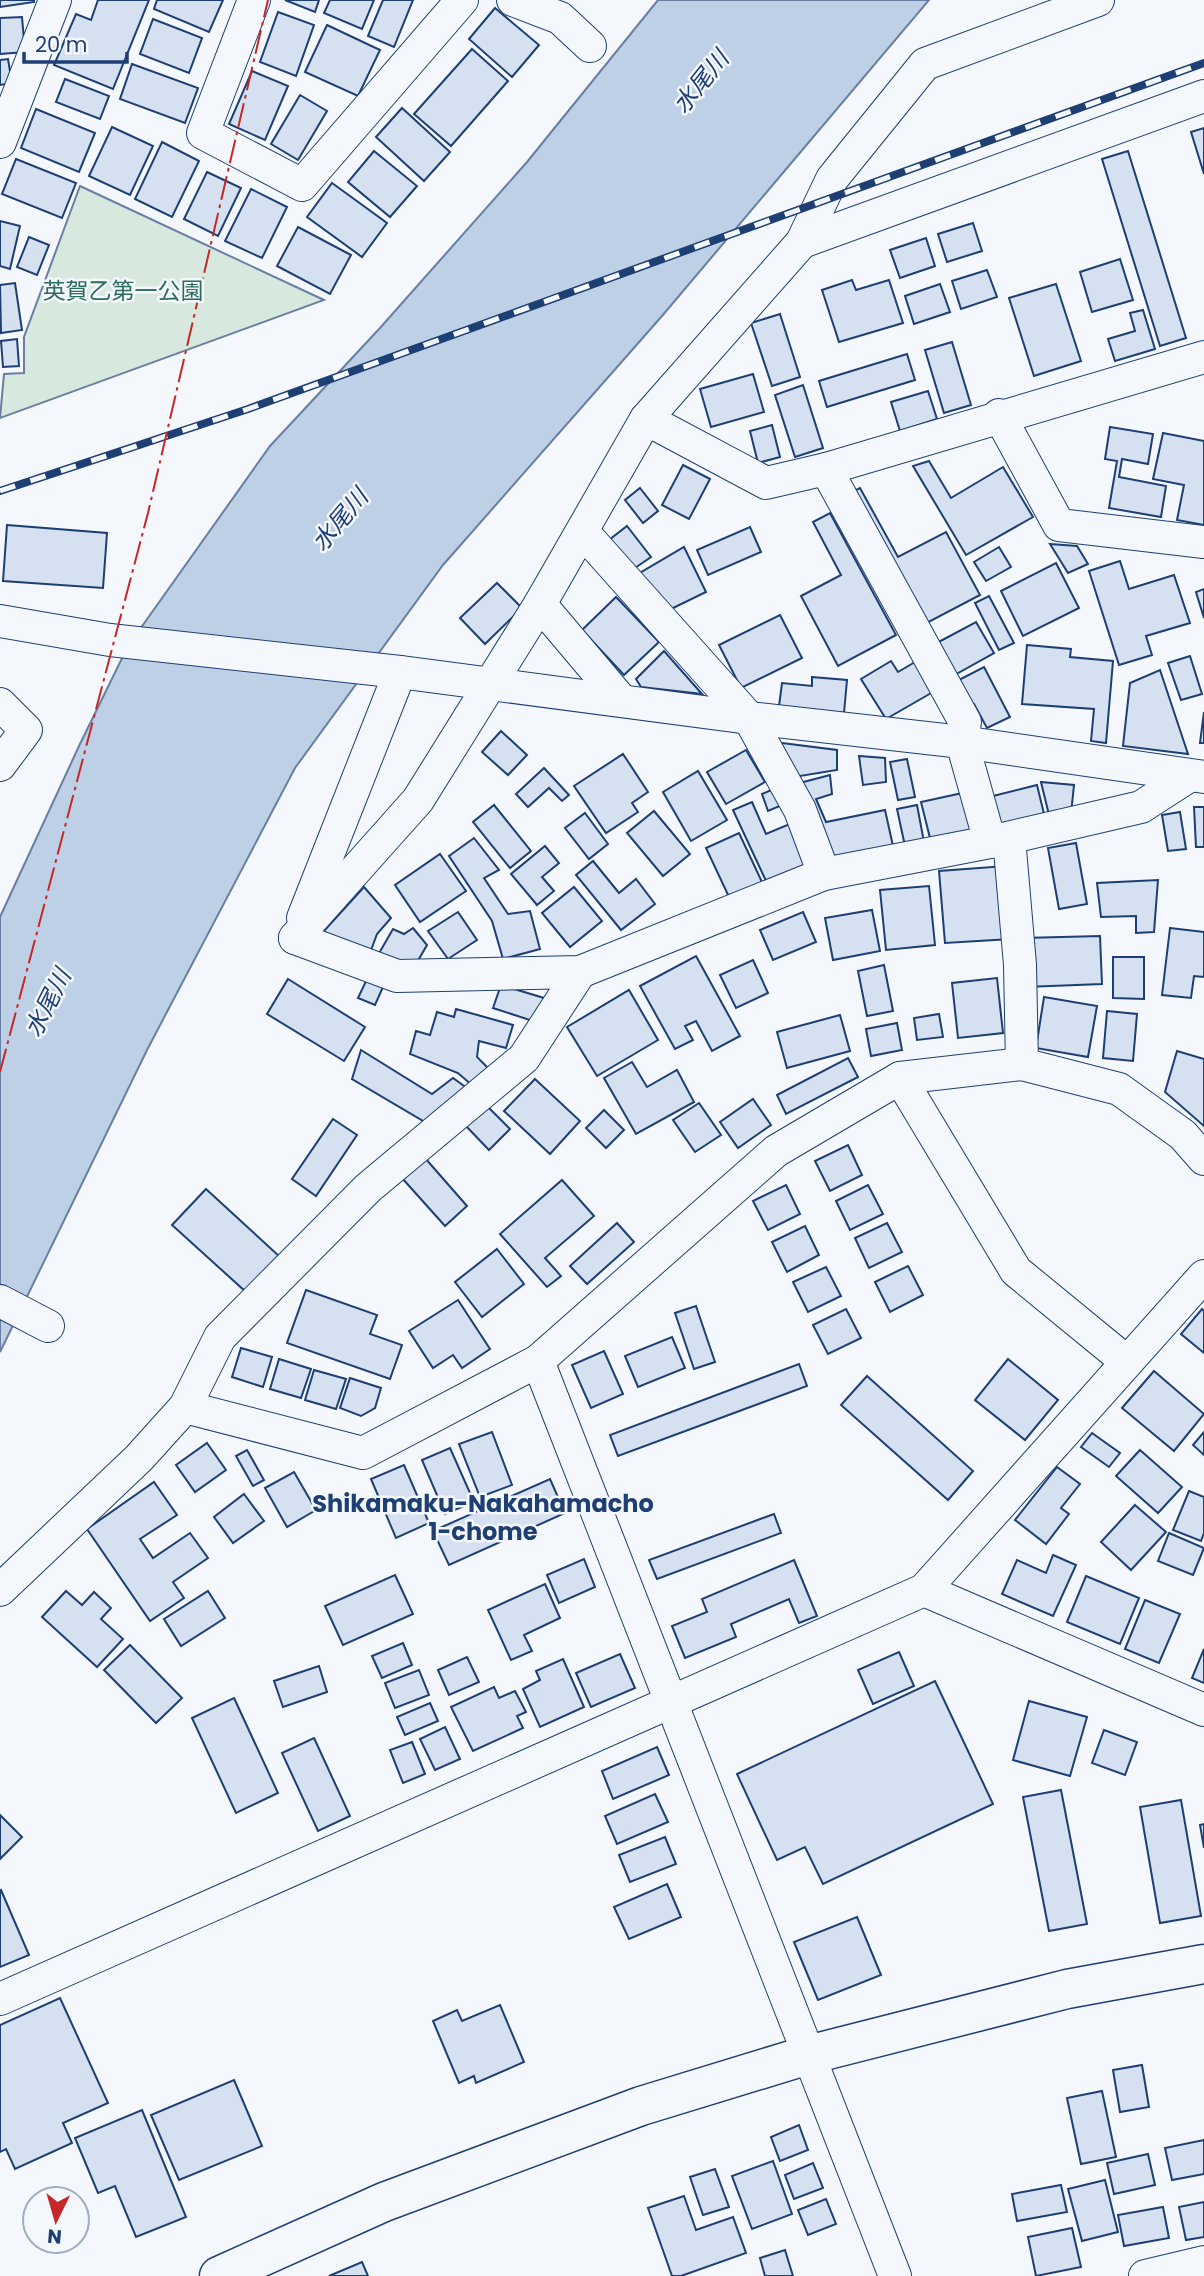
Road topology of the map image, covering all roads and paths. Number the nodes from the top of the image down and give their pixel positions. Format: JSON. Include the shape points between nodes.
{"nodes":[{"id":1,"x":55,"y":0,"type":"edge"},
{"id":2,"x":254,"y":0,"type":"edge"},
{"id":3,"x":462,"y":0,"type":"edge"},
{"id":4,"x":513,"y":0,"type":"edge"},
{"id":5,"x":1098,"y":0,"type":"edge"},
{"id":6,"x":590,"y":46,"type":"dead end"},
{"id":7,"x":1204,"y":96,"type":"edge"},
{"id":8,"x":0,"y":142,"type":"edge"},
{"id":9,"x":802,"y":242,"type":"junction"},
{"id":10,"x":1204,"y":357,"type":"edge"},
{"id":11,"x":999,"y":415,"type":"junction"},
{"id":12,"x":646,"y":419,"type":"junction"},
{"id":13,"x":826,"y":469,"type":"junction"},
{"id":14,"x":583,"y":532,"type":"junction"},
{"id":15,"x":1204,"y":542,"type":"edge"},
{"id":16,"x":540,"y":604,"type":"junction"},
{"id":17,"x":0,"y":621,"type":"edge"},
{"id":18,"x":400,"y":672,"type":"junction"},
{"id":19,"x":491,"y":684,"type":"junction"},
{"id":20,"x":621,"y":700,"type":"junction"},
{"id":21,"x":0,"y":704,"type":"edge"},
{"id":22,"x":749,"y":718,"type":"junction"},
{"id":23,"x":962,"y":742,"type":"junction"},
{"id":24,"x":0,"y":765,"type":"edge"},
{"id":25,"x":1196,"y":777,"type":"edge"},
{"id":26,"x":1000,"y":840,"type":"junction"},
{"id":27,"x":824,"y":874,"type":"junction"},
{"id":28,"x":295,"y":937,"type":"junction"},
{"id":29,"x":580,"y":972,"type":"junction"},
{"id":30,"x":1022,"y":1064,"type":"junction"},
{"id":31,"x":900,"y":1078,"type":"junction"},
{"id":32,"x":1204,"y":1159,"type":"edge"},
{"id":33,"x":1204,"y":1276,"type":"edge"},
{"id":34,"x":0,"y":1301,"type":"edge"},
{"id":35,"x":48,"y":1326,"type":"dead end"},
{"id":36,"x":538,"y":1361,"type":"junction"},
{"id":37,"x":1127,"y":1362,"type":"junction"},
{"id":38,"x":185,"y":1407,"type":"junction"},
{"id":39,"x":0,"y":1590,"type":"edge"},
{"id":40,"x":924,"y":1590,"type":"junction"},
{"id":41,"x":673,"y":1700,"type":"junction"},
{"id":42,"x":1204,"y":1710,"type":"edge"},
{"id":43,"x":1204,"y":1964,"type":"edge"},
{"id":44,"x":0,"y":1999,"type":"edge"},
{"id":45,"x":808,"y":2055,"type":"junction"},
{"id":46,"x":1204,"y":2262,"type":"edge"},
{"id":47,"x":219,"y":2276,"type":"edge"},
{"id":48,"x":895,"y":2276,"type":"edge"},
{"id":49,"x":1145,"y":2276,"type":"edge"}],
"edges":[{"from":1,"to":8,"type":"street"},
{"from":2,"to":3,"type":"street","via":[[203,133],[302,185]]},
{"from":4,"to":6,"type":"street","via":[[560,18]]},
{"from":5,"to":9,"type":"street","via":[[925,64],[832,179]]},
{"from":7,"to":9,"type":"street"},
{"from":9,"to":12,"type":"street"},
{"from":10,"to":11,"type":"street"},
{"from":11,"to":13,"type":"street"},
{"from":11,"to":15,"type":"street","via":[[1059,525]]},
{"from":12,"to":13,"type":"street","via":[[766,483]]},
{"from":12,"to":14,"type":"street"},
{"from":13,"to":23,"type":"street","via":[[965,722]]},
{"from":14,"to":16,"type":"street"},
{"from":14,"to":22,"type":"street"},
{"from":16,"to":19,"type":"street"},
{"from":16,"to":20,"type":"street"},
{"from":17,"to":18,"type":"street","via":[[110,640]]},
{"from":18,"to":19,"type":"street"},
{"from":18,"to":28,"type":"street"},
{"from":19,"to":20,"type":"street"},
{"from":19,"to":28,"type":"street","via":[[418,800]]},
{"from":20,"to":22,"type":"street"},
{"from":21,"to":24,"type":"street","via":[[26,730]]},
{"from":22,"to":23,"type":"street"},
{"from":22,"to":27,"type":"street","via":[[800,810]]},
{"from":23,"to":25,"type":"street"},
{"from":23,"to":26,"type":"street"},
{"from":25,"to":26,"type":"street","via":[[1141,807]]},
{"from":26,"to":27,"type":"street"},
{"from":26,"to":30,"type":"street","via":[[1020,965]]},
{"from":27,"to":29,"type":"street"},
{"from":28,"to":29,"type":"street","via":[[397,976]]},
{"from":29,"to":38,"type":"street","via":[[524,1058],[368,1188],[220,1337]]},
{"from":30,"to":31,"type":"street"},
{"from":30,"to":32,"type":"street","via":[[1119,1089],[1183,1135]]},
{"from":31,"to":36,"type":"street","via":[[776,1151]]},
{"from":31,"to":37,"type":"street","via":[[1016,1271]]},
{"from":33,"to":37,"type":"street"},
{"from":34,"to":35,"type":"street"},
{"from":36,"to":38,"type":"street","via":[[363,1453]]},
{"from":36,"to":41,"type":"street"},
{"from":37,"to":40,"type":"street"},
{"from":38,"to":39,"type":"street","via":[[139,1458]]},
{"from":40,"to":41,"type":"street"},
{"from":40,"to":42,"type":"street"},
{"from":41,"to":44,"type":"street"},
{"from":41,"to":45,"type":"street"},
{"from":43,"to":45,"type":"street","via":[[1067,1989]]},
{"from":45,"to":47,"type":"street","via":[[641,2106],[396,2197]]},
{"from":45,"to":48,"type":"street"},
{"from":46,"to":49,"type":"street"}]}
